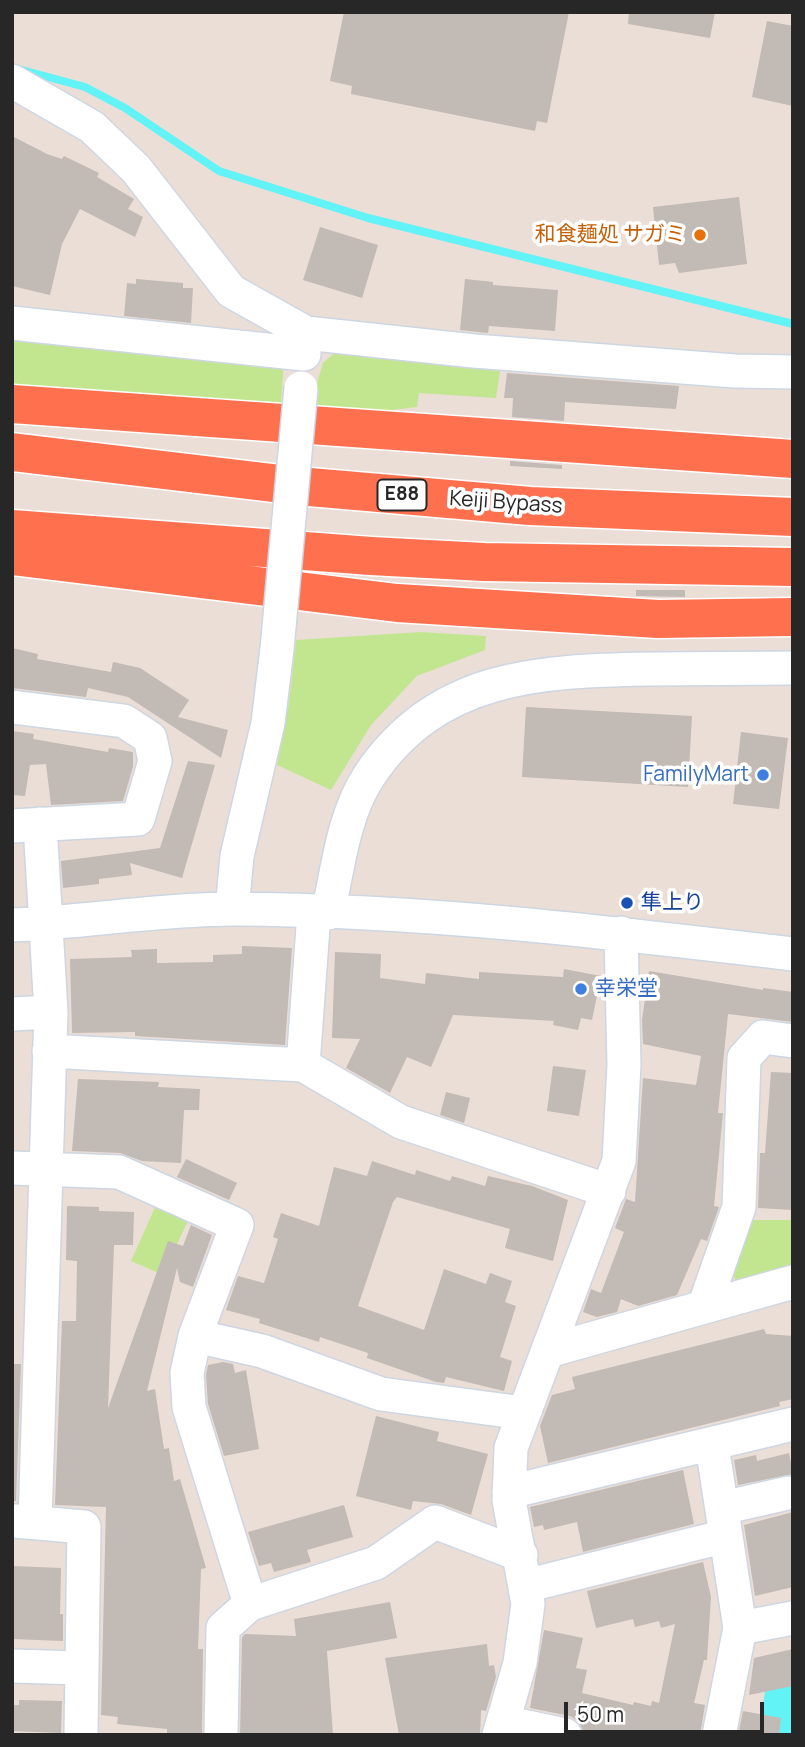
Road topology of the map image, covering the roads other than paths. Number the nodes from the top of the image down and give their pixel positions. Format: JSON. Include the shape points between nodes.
{"nodes":[{"id":1,"x":12,"y":81,"type":"edge"},
{"id":2,"x":12,"y":323,"type":"edge"},
{"id":3,"x":305,"y":344,"type":"junction"},
{"id":4,"x":793,"y":372,"type":"edge"},
{"id":5,"x":12,"y":404,"type":"edge"},
{"id":6,"x":12,"y":452,"type":"edge"},
{"id":7,"x":793,"y":458,"type":"edge"},
{"id":8,"x":793,"y":517,"type":"edge"},
{"id":9,"x":12,"y":529,"type":"edge"},
{"id":10,"x":12,"y":556,"type":"edge"},
{"id":11,"x":793,"y":567,"type":"edge"},
{"id":12,"x":793,"y":617,"type":"edge"},
{"id":13,"x":793,"y":668,"type":"edge"},
{"id":14,"x":12,"y":707,"type":"edge"},
{"id":15,"x":26,"y":825,"type":"edge"},
{"id":16,"x":232,"y":909,"type":"junction"},
{"id":17,"x":321,"y":913,"type":"junction"},
{"id":18,"x":46,"y":924,"type":"junction"},
{"id":19,"x":12,"y":925,"type":"edge"},
{"id":20,"x":621,"y":933,"type":"junction"},
{"id":21,"x":793,"y":954,"type":"edge"},
{"id":22,"x":51,"y":1013,"type":"junction"},
{"id":23,"x":12,"y":1014,"type":"edge"},
{"id":24,"x":793,"y":1041,"type":"edge"},
{"id":25,"x":49,"y":1051,"type":"junction"},
{"id":26,"x":303,"y":1065,"type":"junction"},
{"id":27,"x":12,"y":1168,"type":"edge"},
{"id":28,"x":46,"y":1169,"type":"junction"},
{"id":29,"x":609,"y":1191,"type":"junction"},
{"id":30,"x":793,"y":1282,"type":"edge"},
{"id":31,"x":704,"y":1307,"type":"junction"},
{"id":32,"x":195,"y":1336,"type":"junction"},
{"id":33,"x":548,"y":1350,"type":"junction"},
{"id":34,"x":523,"y":1413,"type":"junction"},
{"id":35,"x":793,"y":1424,"type":"edge"},
{"id":36,"x":712,"y":1445,"type":"junction"},
{"id":37,"x":509,"y":1492,"type":"junction"},
{"id":38,"x":788,"y":1493,"type":"dead end"},
{"id":39,"x":24,"y":1522,"type":"edge"},
{"id":40,"x":724,"y":1522,"type":"junction"},
{"id":41,"x":523,"y":1571,"type":"junction"},
{"id":42,"x":250,"y":1604,"type":"junction"},
{"id":43,"x":793,"y":1618,"type":"edge"},
{"id":44,"x":740,"y":1628,"type":"junction"},
{"id":45,"x":12,"y":1665,"type":"edge"},
{"id":46,"x":82,"y":1668,"type":"junction"},
{"id":47,"x":501,"y":1728,"type":"edge"},
{"id":48,"x":81,"y":1735,"type":"edge"},
{"id":49,"x":221,"y":1735,"type":"edge"},
{"id":50,"x":565,"y":1735,"type":"edge"},
{"id":51,"x":719,"y":1735,"type":"edge"}],
"edges":[{"from":1,"to":3,"type":"street","via":[[92,127],[136,169],[231,290]]},
{"from":2,"to":3,"type":"street"},
{"from":3,"to":4,"type":"street"},
{"from":3,"to":16,"type":"street","bridge":true,"via":[[268,723],[237,856]]},
{"from":5,"to":7,"type":"highway"},
{"from":6,"to":8,"type":"highway","name":"Keiji Bypass","number":"E88","via":[[298,486],[530,506]]},
{"from":9,"to":11,"type":"highway","via":[[484,562]]},
{"from":10,"to":12,"type":"highway","via":[[397,603],[658,619]]},
{"from":13,"to":17,"type":"street","via":[[597,670],[523,676],[443,704],[397,740],[368,778],[347,826]]},
{"from":14,"to":15,"type":"street","via":[[124,721],[150,738],[155,761],[138,819]]},
{"from":15,"to":18,"type":"street"},
{"from":16,"to":17,"type":"street"},
{"from":16,"to":18,"type":"street"},
{"from":17,"to":20,"type":"street"},
{"from":17,"to":26,"type":"street"},
{"from":18,"to":19,"type":"street"},
{"from":18,"to":22,"type":"street"},
{"from":20,"to":21,"type":"street"},
{"from":20,"to":29,"type":"street","via":[[624,1065],[619,1161]]},
{"from":22,"to":23,"type":"street"},
{"from":22,"to":25,"type":"street"},
{"from":24,"to":31,"type":"street","via":[[763,1037],[744,1058],[739,1207]]},
{"from":25,"to":26,"type":"street"},
{"from":25,"to":28,"type":"street"},
{"from":26,"to":29,"type":"street","via":[[401,1122]]},
{"from":27,"to":28,"type":"street"},
{"from":28,"to":32,"type":"street","via":[[119,1172],[237,1225]]},
{"from":28,"to":39,"type":"street"},
{"from":29,"to":33,"type":"street"},
{"from":30,"to":31,"type":"street"},
{"from":31,"to":33,"type":"street"},
{"from":32,"to":34,"type":"street","via":[[262,1351],[381,1394]]},
{"from":32,"to":42,"type":"street","via":[[187,1373],[189,1407]]},
{"from":33,"to":34,"type":"street"},
{"from":34,"to":37,"type":"street","via":[[511,1448]]},
{"from":35,"to":36,"type":"street"},
{"from":36,"to":37,"type":"street"},
{"from":36,"to":40,"type":"street"},
{"from":37,"to":41,"type":"street"},
{"from":38,"to":40,"type":"street"},
{"from":39,"to":46,"type":"street","via":[[84,1527]]},
{"from":40,"to":41,"type":"street"},
{"from":40,"to":44,"type":"street"},
{"from":41,"to":42,"type":"street","via":[[435,1522],[376,1563]]},
{"from":41,"to":47,"type":"street","via":[[528,1604],[520,1663]]},
{"from":42,"to":49,"type":"street","via":[[223,1629]]},
{"from":43,"to":44,"type":"street"},
{"from":44,"to":51,"type":"street"},
{"from":45,"to":46,"type":"street"},
{"from":46,"to":48,"type":"street"},
{"from":47,"to":50,"type":"street"}]}
